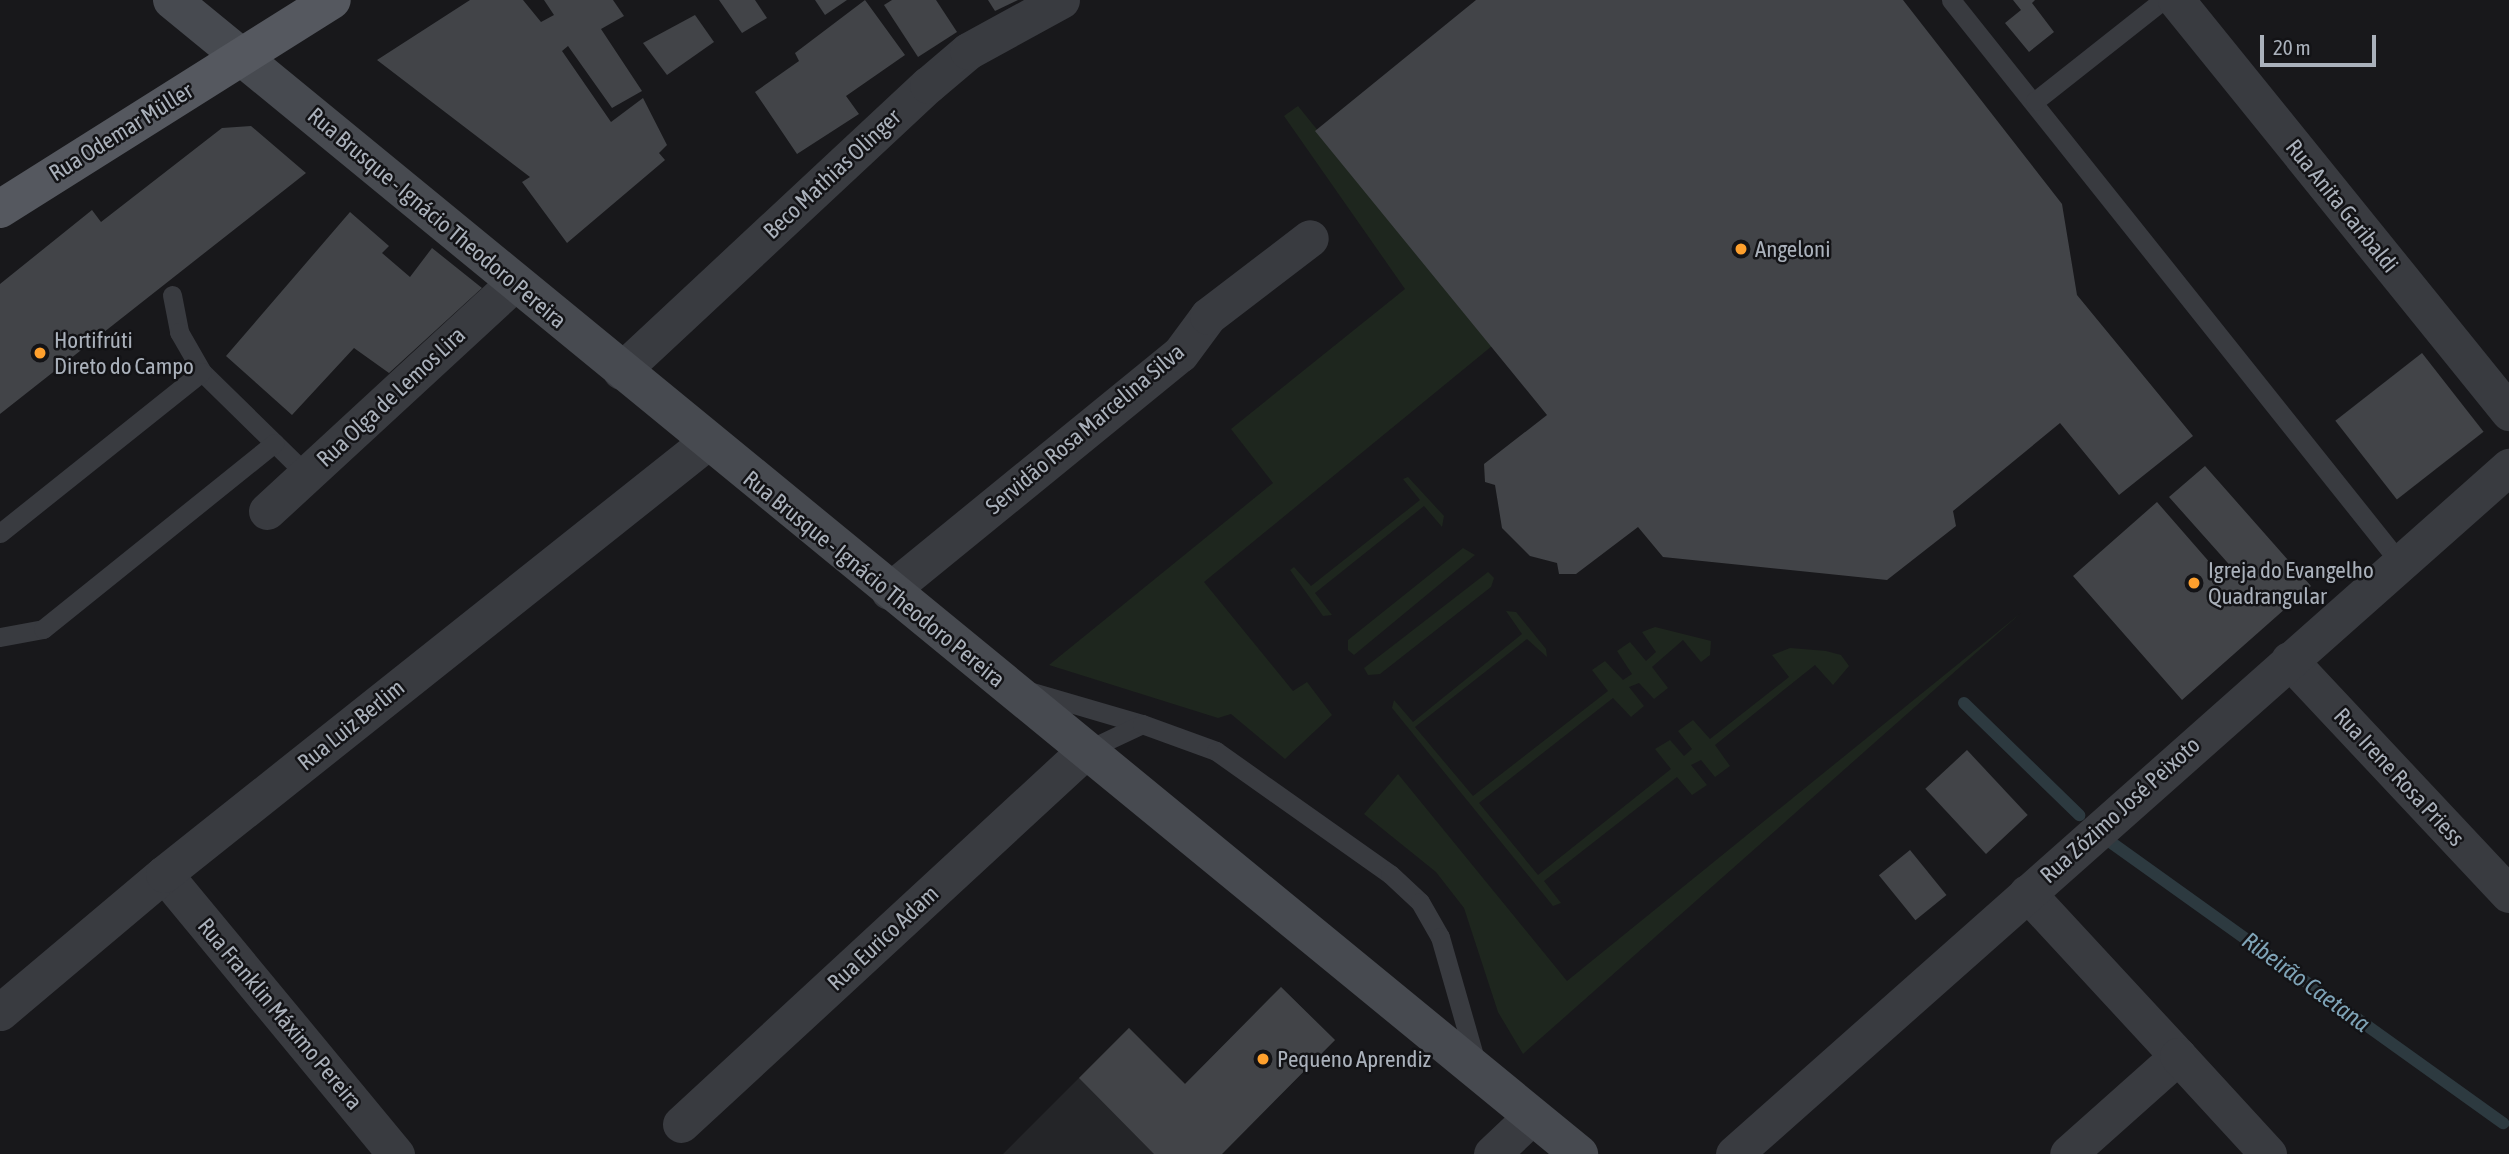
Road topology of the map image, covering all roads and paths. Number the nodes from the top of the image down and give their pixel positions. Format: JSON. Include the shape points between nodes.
{"nodes":[{"id":1,"x":172,"y":0,"type":"edge"},
{"id":2,"x":332,"y":0,"type":"edge"},
{"id":3,"x":1061,"y":0,"type":"edge"},
{"id":4,"x":1951,"y":0,"type":"edge"},
{"id":5,"x":2163,"y":0,"type":"edge"},
{"id":6,"x":2176,"y":0,"type":"edge"},
{"id":7,"x":242,"y":57,"type":"junction"},
{"id":8,"x":2035,"y":102,"type":"junction"},
{"id":9,"x":0,"y":209,"type":"edge"},
{"id":10,"x":1310,"y":238,"type":"dead end"},
{"id":11,"x":515,"y":282,"type":"junction"},
{"id":12,"x":172,"y":295,"type":"dead end"},
{"id":13,"x":621,"y":371,"type":"junction"},
{"id":14,"x":202,"y":372,"type":"junction"},
{"id":15,"x":2509,"y":412,"type":"edge"},
{"id":16,"x":707,"y":442,"type":"junction"},
{"id":17,"x":274,"y":443,"type":"junction"},
{"id":18,"x":2509,"y":467,"type":"edge"},
{"id":19,"x":307,"y":475,"type":"junction"},
{"id":20,"x":267,"y":511,"type":"dead end"},
{"id":21,"x":0,"y":533,"type":"edge"},
{"id":22,"x":2401,"y":564,"type":"junction"},
{"id":23,"x":889,"y":591,"type":"junction"},
{"id":24,"x":0,"y":637,"type":"edge"},
{"id":25,"x":2289,"y":660,"type":"junction"},
{"id":26,"x":1001,"y":682,"type":"junction"},
{"id":27,"x":1142,"y":724,"type":"junction"},
{"id":28,"x":1085,"y":751,"type":"junction"},
{"id":29,"x":164,"y":874,"type":"junction"},
{"id":30,"x":2027,"y":893,"type":"junction"},
{"id":31,"x":2509,"y":894,"type":"edge"},
{"id":32,"x":0,"y":1012,"type":"edge"},
{"id":33,"x":2178,"y":1056,"type":"junction"},
{"id":34,"x":1478,"y":1074,"type":"junction"},
{"id":35,"x":1531,"y":1118,"type":"junction"},
{"id":36,"x":681,"y":1125,"type":"dead end"},
{"id":37,"x":396,"y":1154,"type":"edge"},
{"id":38,"x":1492,"y":1154,"type":"edge"},
{"id":39,"x":1578,"y":1154,"type":"edge"},
{"id":40,"x":1734,"y":1154,"type":"edge"},
{"id":41,"x":2068,"y":1154,"type":"edge"},
{"id":42,"x":2268,"y":1154,"type":"edge"}],
"edges":[{"from":1,"to":7,"type":"main road","name":"Rua Brusque - Ignácio Theodoro Pereira"},
{"from":2,"to":7,"type":"main road","name":"Rua Odemar Müller"},
{"from":3,"to":13,"type":"street","name":"Beco Mathias Olinger","via":[[968,51]]},
{"from":4,"to":8,"type":"lane"},
{"from":5,"to":8,"type":"lane"},
{"from":6,"to":15,"type":"street","name":"Rua Anita Garibaldi"},
{"from":7,"to":9,"type":"main road","name":"Rua Odemar Müller"},
{"from":7,"to":11,"type":"main road","name":"Rua Brusque - Ignácio Theodoro Pereira"},
{"from":8,"to":22,"type":"lane","via":[[2265,400]]},
{"from":10,"to":23,"type":"street","name":"Servidão Rosa Marcelina Silva","via":[[1208,316],[1180,354]]},
{"from":11,"to":13,"type":"main road","name":"Rua Brusque - Ignácio Theodoro Pereira"},
{"from":11,"to":19,"type":"street","name":"Rua Olga de Lemos Lira"},
{"from":12,"to":14,"type":"lane","via":[[179,332]]},
{"from":13,"to":16,"type":"main road","name":"Rua Brusque - Ignácio Theodoro Pereira"},
{"from":14,"to":17,"type":"lane"},
{"from":14,"to":21,"type":"lane"},
{"from":16,"to":23,"type":"main road","name":"Rua Brusque - Ignácio Theodoro Pereira"},
{"from":16,"to":29,"type":"street","name":"Rua Luiz Berlim"},
{"from":17,"to":19,"type":"lane"},
{"from":17,"to":24,"type":"lane","via":[[43,629]]},
{"from":18,"to":22,"type":"street","name":"Rua Zózimo José Peixoto"},
{"from":19,"to":20,"type":"street","name":"Rua Olga de Lemos Lira"},
{"from":22,"to":25,"type":"street","name":"Rua Zózimo José Peixoto"},
{"from":23,"to":26,"type":"main road","name":"Rua Brusque - Ignácio Theodoro Pereira"},
{"from":25,"to":30,"type":"street","name":"Rua Zózimo José Peixoto"},
{"from":25,"to":31,"type":"street","name":"Rua Irene Rosa Priess"},
{"from":26,"to":27,"type":"lane"},
{"from":26,"to":28,"type":"main road","name":"Rua Brusque - Ignácio Theodoro Pereira"},
{"from":27,"to":28,"type":"lane"},
{"from":27,"to":34,"type":"lane","via":[[1216,751],[1248,770],[1420,902],[1440,937]]},
{"from":28,"to":34,"type":"main road","name":"Rua Brusque - Ignácio Theodoro Pereira"},
{"from":28,"to":36,"type":"street","name":"Rua Eurico Adam"},
{"from":29,"to":32,"type":"street","name":"Rua Luiz Berlim"},
{"from":29,"to":37,"type":"street","name":"Rua Franklin Máximo Pereira"},
{"from":30,"to":33,"type":"street"},
{"from":30,"to":40,"type":"street","name":"Rua Zózimo José Peixoto"},
{"from":33,"to":41,"type":"street"},
{"from":33,"to":42,"type":"street"},
{"from":34,"to":35,"type":"main road","name":"Rua Brusque - Ignácio Theodoro Pereira"},
{"from":35,"to":38,"type":"street"},
{"from":35,"to":39,"type":"main road","name":"Rua Brusque - Ignácio Theodoro Pereira"}]}
